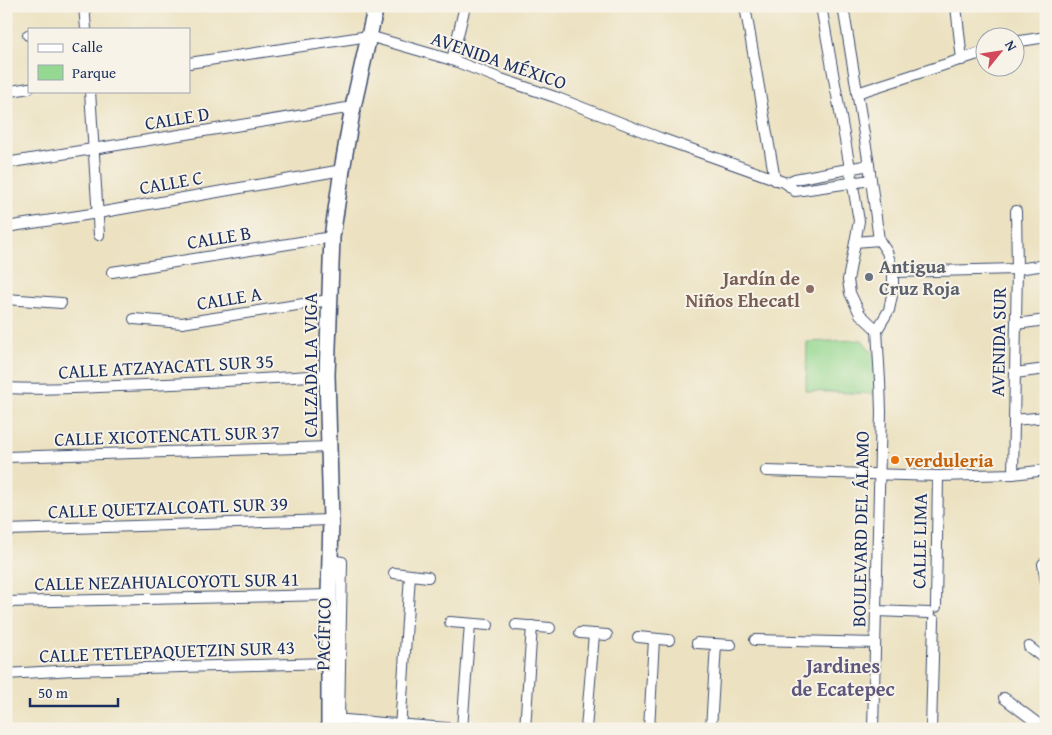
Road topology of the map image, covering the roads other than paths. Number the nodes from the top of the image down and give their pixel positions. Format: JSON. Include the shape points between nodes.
{"nodes":[{"id":1,"x":84,"y":6,"type":"edge"},
{"id":2,"x":376,"y":6,"type":"edge"},
{"id":3,"x":465,"y":6,"type":"edge"},
{"id":4,"x":745,"y":6,"type":"edge"},
{"id":5,"x":843,"y":6,"type":"edge"},
{"id":6,"x":956,"y":6,"type":"edge"},
{"id":7,"x":824,"y":7,"type":"edge"},
{"id":8,"x":86,"y":28,"type":"edge"},
{"id":9,"x":369,"y":36,"type":"junction"},
{"id":10,"x":1046,"y":37,"type":"edge"},
{"id":11,"x":1024,"y":40,"type":"edge"},
{"id":12,"x":974,"y":56,"type":"edge"},
{"id":13,"x":452,"y":60,"type":"junction"},
{"id":14,"x":962,"y":60,"type":"junction"},
{"id":15,"x":190,"y":63,"type":"edge"},
{"id":16,"x":28,"y":88,"type":"edge"},
{"id":17,"x":6,"y":92,"type":"edge"},
{"id":18,"x":90,"y":92,"type":"edge"},
{"id":19,"x":858,"y":93,"type":"junction"},
{"id":20,"x":353,"y":107,"type":"junction"},
{"id":21,"x":94,"y":149,"type":"junction"},
{"id":22,"x":6,"y":163,"type":"edge"},
{"id":23,"x":869,"y":165,"type":"junction"},
{"id":24,"x":850,"y":168,"type":"junction"},
{"id":25,"x":342,"y":170,"type":"junction"},
{"id":26,"x":775,"y":180,"type":"junction"},
{"id":27,"x":871,"y":180,"type":"junction"},
{"id":28,"x":786,"y":183,"type":"junction"},
{"id":29,"x":853,"y":183,"type":"junction"},
{"id":30,"x":1016,"y":211,"type":"dead end"},
{"id":31,"x":98,"y":213,"type":"junction"},
{"id":32,"x":6,"y":227,"type":"edge"},
{"id":33,"x":99,"y":235,"type":"dead end"},
{"id":34,"x":332,"y":237,"type":"junction"},
{"id":35,"x":880,"y":240,"type":"junction"},
{"id":36,"x":856,"y":242,"type":"junction"},
{"id":37,"x":1046,"y":265,"type":"edge"},
{"id":38,"x":1017,"y":269,"type":"junction"},
{"id":39,"x":112,"y":272,"type":"dead end"},
{"id":40,"x":893,"y":272,"type":"junction"},
{"id":41,"x":6,"y":299,"type":"edge"},
{"id":42,"x":329,"y":300,"type":"junction"},
{"id":43,"x":61,"y":303,"type":"dead end"},
{"id":44,"x":134,"y":319,"type":"dead end"},
{"id":45,"x":1046,"y":320,"type":"edge"},
{"id":46,"x":1016,"y":324,"type":"junction"},
{"id":47,"x":877,"y":330,"type":"junction"},
{"id":48,"x":1046,"y":369,"type":"edge"},
{"id":49,"x":1015,"y":372,"type":"junction"},
{"id":50,"x":327,"y":375,"type":"junction"},
{"id":51,"x":6,"y":388,"type":"edge"},
{"id":52,"x":1046,"y":417,"type":"edge"},
{"id":53,"x":1014,"y":420,"type":"junction"},
{"id":54,"x":330,"y":447,"type":"junction"},
{"id":55,"x":6,"y":457,"type":"edge"},
{"id":56,"x":1046,"y":470,"type":"edge"},
{"id":57,"x":766,"y":471,"type":"dead end"},
{"id":58,"x":879,"y":474,"type":"junction"},
{"id":59,"x":1013,"y":474,"type":"junction"},
{"id":60,"x":938,"y":476,"type":"junction"},
{"id":61,"x":331,"y":520,"type":"junction"},
{"id":62,"x":6,"y":530,"type":"edge"},
{"id":63,"x":330,"y":560,"type":"junction"},
{"id":64,"x":1044,"y":564,"type":"dead end"},
{"id":65,"x":394,"y":573,"type":"dead end"},
{"id":66,"x":410,"y":575,"type":"junction"},
{"id":67,"x":428,"y":577,"type":"dead end"},
{"id":68,"x":1046,"y":582,"type":"edge"},
{"id":69,"x":329,"y":594,"type":"junction"},
{"id":70,"x":6,"y":602,"type":"edge"},
{"id":71,"x":876,"y":611,"type":"junction"},
{"id":72,"x":933,"y":613,"type":"junction"},
{"id":73,"x":450,"y":622,"type":"dead end"},
{"id":74,"x":470,"y":624,"type":"junction"},
{"id":75,"x":488,"y":625,"type":"dead end"},
{"id":76,"x":516,"y":625,"type":"dead end"},
{"id":77,"x":532,"y":626,"type":"junction"},
{"id":78,"x":550,"y":628,"type":"dead end"},
{"id":79,"x":580,"y":633,"type":"dead end"},
{"id":80,"x":594,"y":634,"type":"junction"},
{"id":81,"x":607,"y":635,"type":"dead end"},
{"id":82,"x":638,"y":637,"type":"dead end"},
{"id":83,"x":654,"y":639,"type":"junction"},
{"id":84,"x":669,"y":640,"type":"dead end"},
{"id":85,"x":755,"y":640,"type":"dead end"},
{"id":86,"x":697,"y":643,"type":"dead end"},
{"id":87,"x":875,"y":643,"type":"junction"},
{"id":88,"x":716,"y":644,"type":"junction"},
{"id":89,"x":731,"y":645,"type":"dead end"},
{"id":90,"x":1029,"y":647,"type":"dead end"},
{"id":91,"x":1046,"y":660,"type":"edge"},
{"id":92,"x":329,"y":663,"type":"junction"},
{"id":93,"x":6,"y":674,"type":"edge"},
{"id":94,"x":1004,"y":698,"type":"dead end"},
{"id":95,"x":332,"y":723,"type":"edge"},
{"id":96,"x":400,"y":726,"type":"edge"},
{"id":97,"x":460,"y":729,"type":"edge"},
{"id":98,"x":525,"y":729,"type":"edge"},
{"id":99,"x":586,"y":729,"type":"edge"},
{"id":100,"x":649,"y":729,"type":"edge"},
{"id":101,"x":711,"y":729,"type":"edge"},
{"id":102,"x":873,"y":729,"type":"edge"},
{"id":103,"x":931,"y":729,"type":"edge"},
{"id":104,"x":1045,"y":729,"type":"edge"}],
"edges":[{"from":1,"to":8,"type":"street"},
{"from":2,"to":9,"type":"main road","name":"CALZADA LA VIGA"},
{"from":3,"to":13,"type":"street"},
{"from":4,"to":26,"type":"street"},
{"from":5,"to":19,"type":"street"},
{"from":6,"to":14,"type":"street"},
{"from":7,"to":24,"type":"street"},
{"from":9,"to":13,"type":"street","name":"AVENIDA MÉXICO"},
{"from":9,"to":15,"type":"street","name":"AVENIDA MÉXICO"},
{"from":9,"to":20,"type":"main road","name":"CALZADA LA VIGA"},
{"from":10,"to":11,"type":"street"},
{"from":12,"to":14,"type":"street"},
{"from":13,"to":26,"type":"street","name":"AVENIDA MÉXICO"},
{"from":14,"to":19,"type":"street"},
{"from":16,"to":17,"type":"street"},
{"from":18,"to":21,"type":"street"},
{"from":19,"to":23,"type":"street"},
{"from":20,"to":21,"type":"street","name":"CALLE D"},
{"from":20,"to":25,"type":"main road","name":"CALZADA LA VIGA"},
{"from":21,"to":22,"type":"street","name":"CALLE D"},
{"from":21,"to":31,"type":"street"},
{"from":23,"to":24,"type":"street"},
{"from":23,"to":27,"type":"street"},
{"from":24,"to":28,"type":"street"},
{"from":24,"to":29,"type":"street"},
{"from":25,"to":31,"type":"street","name":"CALLE C"},
{"from":25,"to":34,"type":"main road","name":"CALZADA LA VIGA"},
{"from":26,"to":28,"type":"street","name":"AVENIDA MÉXICO"},
{"from":27,"to":29,"type":"street","name":"AVENIDA MÉXICO"},
{"from":27,"to":35,"type":"street"},
{"from":28,"to":29,"type":"street","name":"AVENIDA MÉXICO","via":[[795,192]]},
{"from":29,"to":36,"type":"street","via":[[859,221]]},
{"from":30,"to":38,"type":"street","name":"AVENIDA SUR"},
{"from":31,"to":32,"type":"street","name":"CALLE C"},
{"from":31,"to":33,"type":"street"},
{"from":34,"to":39,"type":"street","name":"CALLE B"},
{"from":34,"to":42,"type":"main road","name":"CALZADA LA VIGA"},
{"from":35,"to":36,"type":"street"},
{"from":35,"to":40,"type":"street"},
{"from":36,"to":47,"type":"street","via":[[848,280],[850,293],[860,314]]},
{"from":37,"to":38,"type":"street"},
{"from":38,"to":40,"type":"street"},
{"from":38,"to":46,"type":"street","name":"AVENIDA SUR"},
{"from":40,"to":47,"type":"street","via":[[889,310]]},
{"from":41,"to":43,"type":"street"},
{"from":42,"to":44,"type":"street","name":"CALLE A","via":[[182,323]]},
{"from":42,"to":50,"type":"main road","name":"CALZADA LA VIGA"},
{"from":45,"to":46,"type":"street"},
{"from":46,"to":49,"type":"street","name":"AVENIDA SUR"},
{"from":47,"to":58,"type":"street","name":"BOULEVARD DEL ÁLAMO"},
{"from":48,"to":49,"type":"street"},
{"from":49,"to":53,"type":"street","name":"AVENIDA SUR"},
{"from":50,"to":51,"type":"street","name":"CALLE ATZAYACATL SUR 35","via":[[49,389]]},
{"from":50,"to":54,"type":"main road","name":"CALZADA LA VIGA"},
{"from":52,"to":53,"type":"street"},
{"from":53,"to":59,"type":"street","name":"AVENIDA SUR"},
{"from":54,"to":55,"type":"street","name":"CALLE XICOTENCATL SUR 37"},
{"from":54,"to":61,"type":"main road","name":"CALZADA LA VIGA"},
{"from":56,"to":59,"type":"street"},
{"from":57,"to":58,"type":"street"},
{"from":58,"to":60,"type":"street"},
{"from":58,"to":71,"type":"street","name":"BOULEVARD DEL ÁLAMO"},
{"from":59,"to":60,"type":"street"},
{"from":60,"to":72,"type":"street","name":"CALLE LIMA"},
{"from":61,"to":62,"type":"street","name":"CALLE QUETZALCOATL SUR 39"},
{"from":61,"to":63,"type":"main road","name":"CALZADA LA VIGA"},
{"from":63,"to":69,"type":"main road","name":"CALZADA LA VIGA"},
{"from":63,"to":95,"type":"street","name":"PACÍFICO","via":[[342,562]]},
{"from":64,"to":68,"type":"street"},
{"from":65,"to":66,"type":"street"},
{"from":66,"to":67,"type":"street"},
{"from":66,"to":96,"type":"street"},
{"from":69,"to":70,"type":"street","name":"CALLE NEZAHUALCOYOTL SUR 41"},
{"from":69,"to":92,"type":"main road","name":"CALZADA LA VIGA"},
{"from":71,"to":72,"type":"street"},
{"from":71,"to":87,"type":"street","name":"BOULEVARD DEL ÁLAMO"},
{"from":72,"to":103,"type":"street","name":"CALLE LIMA"},
{"from":73,"to":74,"type":"street"},
{"from":74,"to":75,"type":"street"},
{"from":74,"to":97,"type":"street"},
{"from":76,"to":77,"type":"street"},
{"from":77,"to":78,"type":"street"},
{"from":77,"to":98,"type":"street"},
{"from":79,"to":80,"type":"street"},
{"from":80,"to":81,"type":"street"},
{"from":80,"to":99,"type":"street"},
{"from":82,"to":83,"type":"street"},
{"from":83,"to":84,"type":"street"},
{"from":83,"to":100,"type":"street"},
{"from":85,"to":87,"type":"street"},
{"from":86,"to":88,"type":"street"},
{"from":87,"to":102,"type":"street","name":"BOULEVARD DEL ÁLAMO"},
{"from":88,"to":89,"type":"street"},
{"from":88,"to":101,"type":"street"},
{"from":90,"to":91,"type":"street"},
{"from":92,"to":93,"type":"street","name":"CALLE TETLEPAQUETZIN SUR 43"},
{"from":92,"to":95,"type":"main road","name":"CALZADA LA VIGA"},
{"from":94,"to":104,"type":"street"},
{"from":95,"to":96,"type":"street"},
{"from":96,"to":97,"type":"street"}]}
